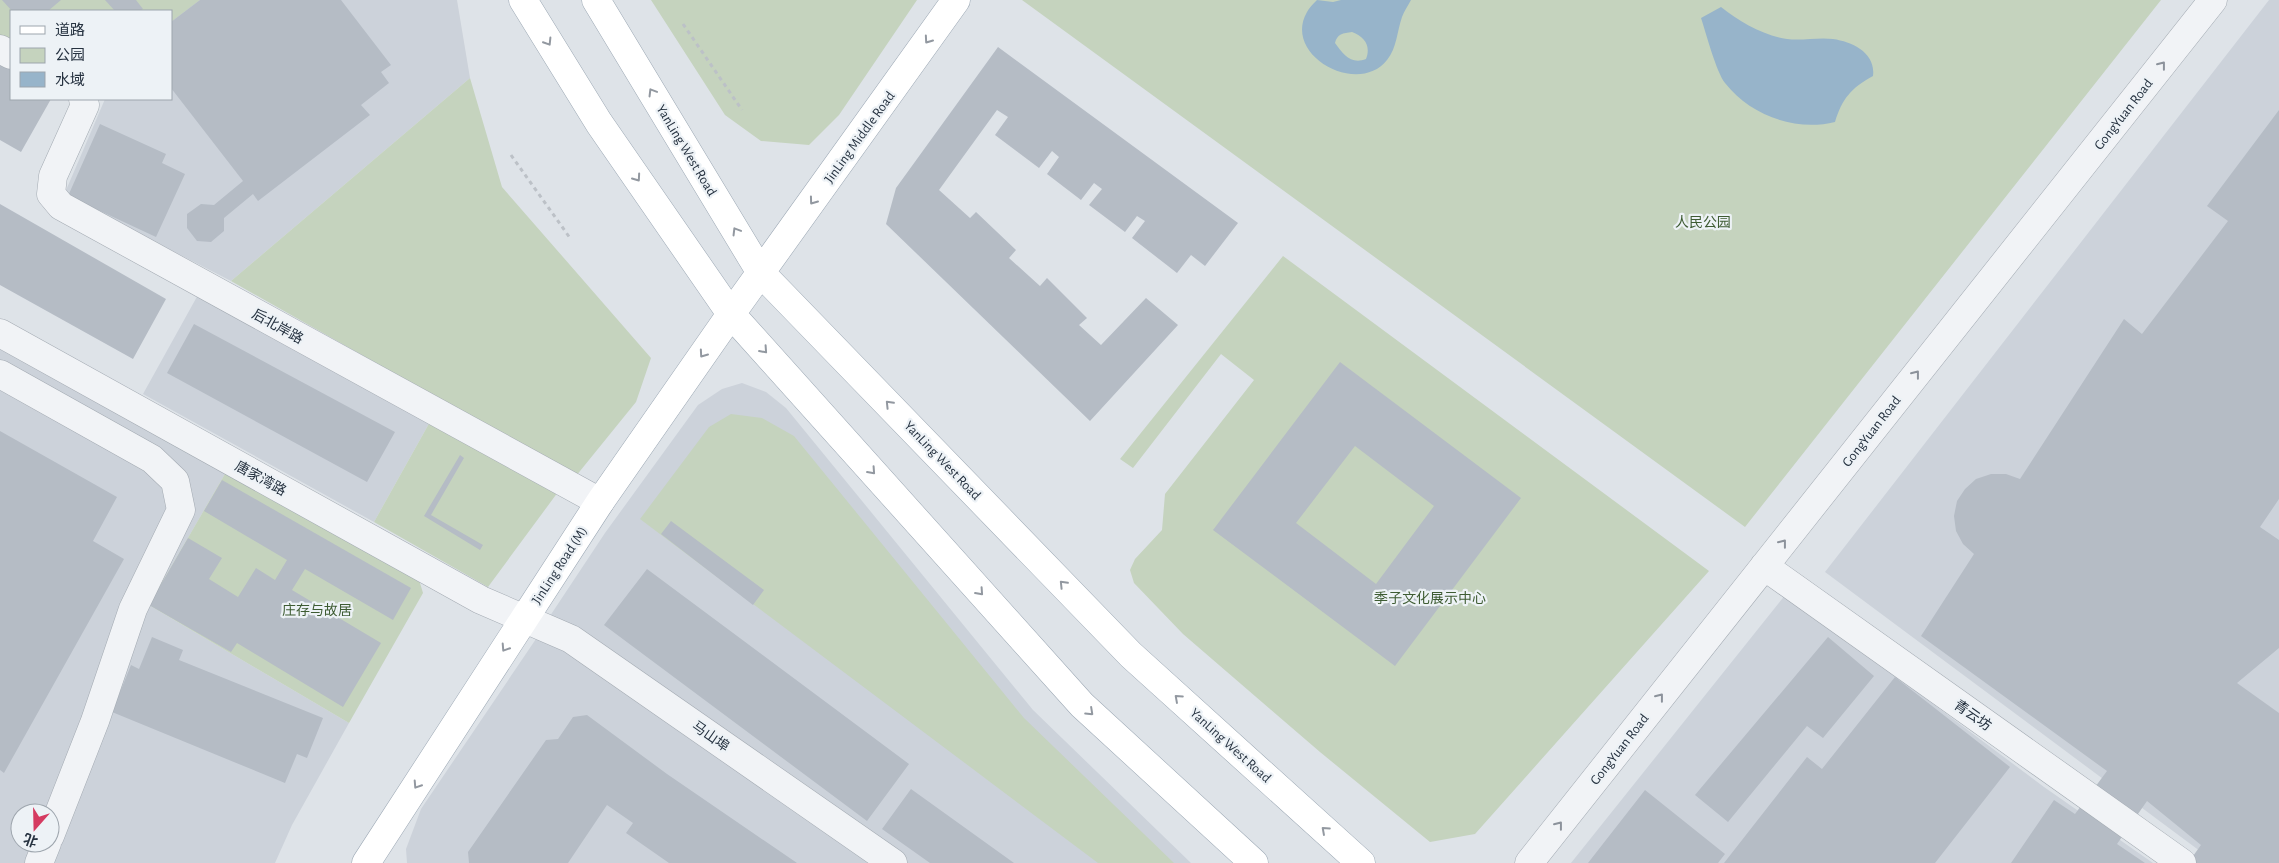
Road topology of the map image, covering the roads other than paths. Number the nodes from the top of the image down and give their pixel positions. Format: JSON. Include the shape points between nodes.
{"nodes":[{"id":1,"x":523,"y":0,"type":"edge"},
{"id":2,"x":596,"y":0,"type":"edge"},
{"id":3,"x":956,"y":0,"type":"edge"},
{"id":4,"x":2213,"y":0,"type":"edge"},
{"id":5,"x":82,"y":100,"type":"edge"},
{"id":6,"x":761,"y":273,"type":"junction"},
{"id":7,"x":731,"y":314,"type":"junction"},
{"id":8,"x":0,"y":333,"type":"edge"},
{"id":9,"x":0,"y":374,"type":"edge"},
{"id":10,"x":600,"y":502,"type":"junction"},
{"id":11,"x":1764,"y":566,"type":"junction"},
{"id":12,"x":524,"y":618,"type":"junction"},
{"id":13,"x":60,"y":810,"type":"edge"},
{"id":14,"x":366,"y":863,"type":"edge"},
{"id":15,"x":893,"y":863,"type":"edge"},
{"id":16,"x":1254,"y":863,"type":"edge"},
{"id":17,"x":1361,"y":863,"type":"edge"},
{"id":18,"x":1529,"y":863,"type":"edge"},
{"id":19,"x":2182,"y":863,"type":"edge"}],
"edges":[{"from":1,"to":7,"type":"main road","one_way":true,"via":[[599,123]]},
{"from":6,"to":2,"type":"main road","name":"YanLing West Road","one_way":true},
{"from":3,"to":6,"type":"main road","name":"JinLing Middle Road","one_way":true},
{"from":11,"to":4,"type":"street","name":"GongYuan Road","one_way":true},
{"from":5,"to":10,"type":"street","name":"后北岸路","via":[[85,105],[53,176],[51,194],[61,206]]},
{"from":6,"to":7,"type":"main road","name":"JinLing Road (M)"},
{"from":17,"to":6,"type":"main road","name":"YanLing West Road","one_way":true,"via":[[1131,655]]},
{"from":7,"to":10,"type":"main road","name":"JinLing Road (M)","one_way":true},
{"from":7,"to":16,"type":"main road","one_way":true,"via":[[1082,706]]},
{"from":8,"to":12,"type":"street","name":"唐家湾路","via":[[481,600]]},
{"from":9,"to":13,"type":"street","via":[[152,459],[175,481],[181,510],[133,609]]},
{"from":10,"to":12,"type":"main road","name":"JinLing Road (M)"},
{"from":18,"to":11,"type":"street","name":"GongYuan Road","one_way":true},
{"from":11,"to":19,"type":"street","name":"青云坊"},
{"from":12,"to":14,"type":"main road","name":"JinLing Road (M)","one_way":true},
{"from":12,"to":15,"type":"street","name":"马山埠","via":[[571,639]]}]}
